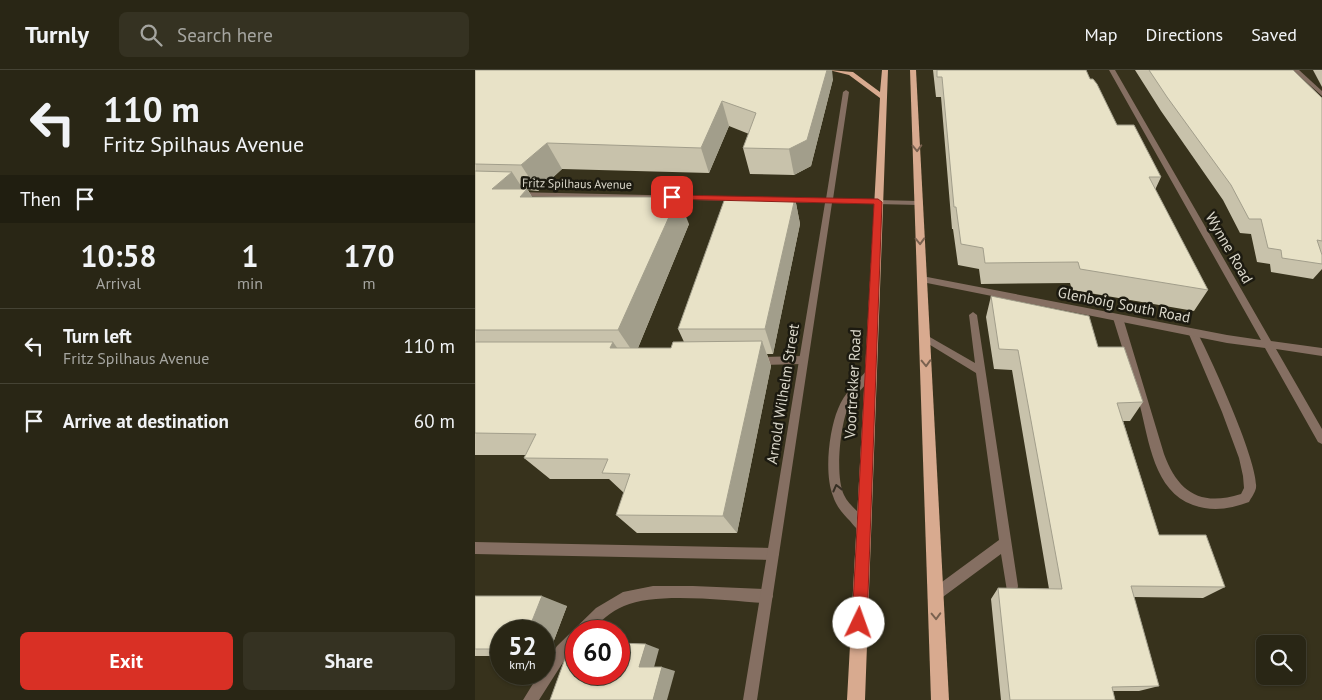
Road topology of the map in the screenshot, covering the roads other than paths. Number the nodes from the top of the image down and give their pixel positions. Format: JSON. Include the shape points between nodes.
{"nodes":[{"id":1,"x":832,"y":70,"type":"edge"},
{"id":2,"x":885,"y":70,"type":"edge"},
{"id":3,"x":913,"y":70,"type":"edge"},
{"id":4,"x":1112,"y":70,"type":"edge"},
{"id":5,"x":1296,"y":70,"type":"edge"},
{"id":6,"x":846,"y":92,"type":"dead end"},
{"id":7,"x":1322,"y":94,"type":"edge"},
{"id":8,"x":883,"y":97,"type":"junction"},
{"id":9,"x":505,"y":194,"type":"edge"},
{"id":10,"x":750,"y":199,"type":"edge"},
{"id":11,"x":770,"y":200,"type":"edge"},
{"id":12,"x":829,"y":201,"type":"junction"},
{"id":13,"x":878,"y":202,"type":"junction"},
{"id":14,"x":919,"y":203,"type":"junction"},
{"id":15,"x":922,"y":279,"type":"junction"},
{"id":16,"x":973,"y":315,"type":"dead end"},
{"id":17,"x":1118,"y":318,"type":"junction"},
{"id":18,"x":1193,"y":332,"type":"junction"},
{"id":19,"x":925,"y":338,"type":"junction"},
{"id":20,"x":1267,"y":343,"type":"junction"},
{"id":21,"x":1322,"y":352,"type":"edge"},
{"id":22,"x":803,"y":360,"type":"junction"},
{"id":23,"x":744,"y":361,"type":"edge"},
{"id":24,"x":981,"y":371,"type":"junction"},
{"id":25,"x":871,"y":372,"type":"junction"},
{"id":26,"x":1322,"y":439,"type":"edge"},
{"id":27,"x":864,"y":528,"type":"junction"},
{"id":28,"x":1006,"y":543,"type":"junction"},
{"id":29,"x":475,"y":548,"type":"edge"},
{"id":30,"x":773,"y":554,"type":"junction"},
{"id":31,"x":1012,"y":586,"type":"edge"},
{"id":32,"x":936,"y":595,"type":"junction"},
{"id":33,"x":766,"y":596,"type":"junction"},
{"id":34,"x":591,"y":620,"type":"edge"},
{"id":35,"x":565,"y":649,"type":"edge"},
{"id":36,"x":530,"y":700,"type":"edge"},
{"id":37,"x":750,"y":700,"type":"edge"},
{"id":38,"x":856,"y":700,"type":"edge"},
{"id":39,"x":940,"y":700,"type":"edge"}],
"edges":[{"from":1,"to":8,"type":"main road","via":[[851,73]]},
{"from":2,"to":8,"type":"main road","name":"Voortrekker Road"},
{"from":3,"to":14,"type":"main road","one_way":true},
{"from":4,"to":20,"type":"street","name":"Wynne Road"},
{"from":5,"to":7,"type":"street"},
{"from":6,"to":12,"type":"street","name":"Arnold Wilhelm Street"},
{"from":8,"to":13,"type":"main road","name":"Voortrekker Road"},
{"from":9,"to":10,"type":"street","name":"Fritz Spilhaus Avenue"},
{"from":11,"to":12,"type":"street"},
{"from":12,"to":13,"type":"street"},
{"from":12,"to":22,"type":"street","name":"Arnold Wilhelm Street"},
{"from":13,"to":14,"type":"street"},
{"from":13,"to":25,"type":"main road","name":"Voortrekker Road"},
{"from":14,"to":15,"type":"main road","one_way":true},
{"from":15,"to":17,"type":"street","name":"Glenboig South Road"},
{"from":15,"to":19,"type":"main road"},
{"from":16,"to":24,"type":"street"},
{"from":17,"to":18,"type":"street","name":"Glenboig South Road"},
{"from":17,"to":18,"type":"street","via":[[1157,444],[1175,488],[1193,501],[1226,504],[1245,498],[1250,489],[1249,477],[1235,433]]},
{"from":18,"to":20,"type":"street","name":"Glenboig South Road"},
{"from":19,"to":24,"type":"street"},
{"from":19,"to":32,"type":"main road","one_way":true},
{"from":20,"to":21,"type":"street","name":"Glenboig South Road"},
{"from":20,"to":26,"type":"street","name":"Wynne Road"},
{"from":22,"to":23,"type":"street"},
{"from":22,"to":30,"type":"street","name":"Arnold Wilhelm Street"},
{"from":24,"to":28,"type":"street"},
{"from":25,"to":27,"type":"main road","name":"Voortrekker Road"},
{"from":27,"to":25,"type":"street","one_way":true,"via":[[838,495],[835,471],[843,407]]},
{"from":27,"to":38,"type":"main road","name":"Voortrekker Road"},
{"from":28,"to":31,"type":"street"},
{"from":28,"to":32,"type":"street"},
{"from":29,"to":30,"type":"street"},
{"from":30,"to":33,"type":"street","name":"Arnold Wilhelm Street"},
{"from":32,"to":39,"type":"main road","one_way":true},
{"from":33,"to":34,"type":"street","via":[[639,594],[624,598]]},
{"from":33,"to":37,"type":"street","name":"Arnold Wilhelm Street"},
{"from":35,"to":36,"type":"street"}]}
